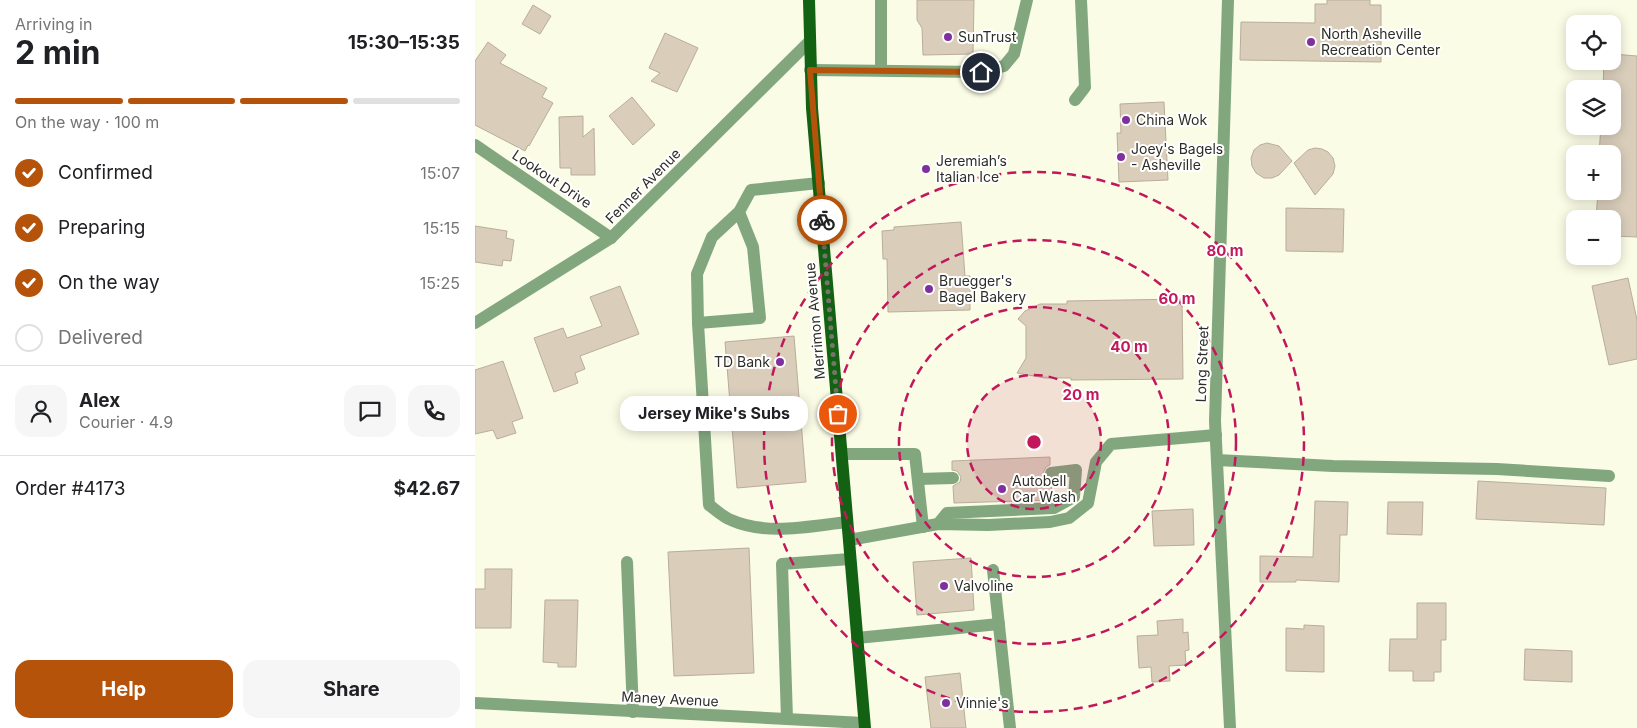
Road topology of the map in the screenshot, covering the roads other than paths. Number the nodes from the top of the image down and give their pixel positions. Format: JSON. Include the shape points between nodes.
{"nodes":[{"id":1,"x":809,"y":0,"type":"edge"},
{"id":2,"x":881,"y":0,"type":"edge"},
{"id":3,"x":1027,"y":0,"type":"edge"},
{"id":4,"x":1081,"y":0,"type":"edge"},
{"id":5,"x":1228,"y":0,"type":"edge"},
{"id":6,"x":809,"y":42,"type":"junction"},
{"id":7,"x":810,"y":70,"type":"junction"},
{"id":8,"x":881,"y":70,"type":"junction"},
{"id":9,"x":1075,"y":100,"type":"dead end"},
{"id":10,"x":475,"y":145,"type":"edge"},
{"id":11,"x":819,"y":183,"type":"junction"},
{"id":12,"x":739,"y":212,"type":"junction"},
{"id":13,"x":611,"y":238,"type":"junction"},
{"id":14,"x":475,"y":322,"type":"edge"},
{"id":15,"x":698,"y":323,"type":"junction"},
{"id":16,"x":1216,"y":435,"type":"junction"},
{"id":17,"x":842,"y":454,"type":"junction"},
{"id":18,"x":1217,"y":460,"type":"junction"},
{"id":19,"x":1051,"y":473,"type":"dead end"},
{"id":20,"x":1609,"y":476,"type":"dead end"},
{"id":21,"x":953,"y":478,"type":"dead end"},
{"id":22,"x":918,"y":480,"type":"junction"},
{"id":23,"x":847,"y":522,"type":"junction"},
{"id":24,"x":938,"y":524,"type":"junction"},
{"id":25,"x":923,"y":527,"type":"junction"},
{"id":26,"x":849,"y":540,"type":"junction"},
{"id":27,"x":850,"y":559,"type":"junction"},
{"id":28,"x":627,"y":562,"type":"dead end"},
{"id":29,"x":993,"y":570,"type":"dead end"},
{"id":30,"x":999,"y":624,"type":"junction"},
{"id":31,"x":857,"y":638,"type":"junction"},
{"id":32,"x":475,"y":703,"type":"edge"},
{"id":33,"x":633,"y":712,"type":"junction"},
{"id":34,"x":787,"y":719,"type":"junction"},
{"id":35,"x":865,"y":726,"type":"edge"},
{"id":36,"x":1010,"y":728,"type":"edge"},
{"id":37,"x":1231,"y":728,"type":"edge"}],
"edges":[{"from":1,"to":6,"type":"main road","name":"Merrimon Avenue"},
{"from":2,"to":8,"type":"street"},
{"from":3,"to":8,"type":"street","via":[[1014,54],[1003,66],[981,72]]},
{"from":4,"to":9,"type":"street","via":[[1085,86]]},
{"from":5,"to":16,"type":"street","name":"Long Street"},
{"from":6,"to":7,"type":"main road","name":"Merrimon Avenue"},
{"from":6,"to":13,"type":"street","name":"Fenner Avenue"},
{"from":7,"to":8,"type":"street"},
{"from":7,"to":11,"type":"main road","name":"Merrimon Avenue"},
{"from":10,"to":13,"type":"street","name":"Lookout Drive"},
{"from":11,"to":12,"type":"street","via":[[751,190]]},
{"from":11,"to":17,"type":"main road","name":"Merrimon Avenue"},
{"from":12,"to":15,"type":"street","via":[[712,237],[697,274]]},
{"from":12,"to":15,"type":"street","via":[[753,247],[760,318]]},
{"from":13,"to":14,"type":"street","name":"Fenner Avenue"},
{"from":15,"to":23,"type":"street","via":[[709,504],[730,520],[752,527],[781,528]]},
{"from":16,"to":18,"type":"street","name":"Long Street"},
{"from":16,"to":24,"type":"street","via":[[1111,444],[1096,462],[1089,503],[1069,518],[988,525]]},
{"from":17,"to":22,"type":"street","via":[[915,454]]},
{"from":17,"to":23,"type":"main road","name":"Merrimon Avenue"},
{"from":18,"to":20,"type":"street"},
{"from":18,"to":37,"type":"street","name":"Long Street"},
{"from":19,"to":24,"type":"street","via":[[1076,470],[1074,497],[1054,508],[947,513]]},
{"from":21,"to":22,"type":"street"},
{"from":22,"to":25,"type":"street"},
{"from":23,"to":26,"type":"main road","name":"Merrimon Avenue"},
{"from":24,"to":25,"type":"street"},
{"from":25,"to":26,"type":"street"},
{"from":26,"to":27,"type":"main road","name":"Merrimon Avenue"},
{"from":27,"to":31,"type":"main road","name":"Merrimon Avenue"},
{"from":27,"to":34,"type":"street","via":[[782,564]]},
{"from":28,"to":33,"type":"street"},
{"from":29,"to":30,"type":"street"},
{"from":30,"to":31,"type":"street"},
{"from":30,"to":36,"type":"street"},
{"from":31,"to":35,"type":"main road","name":"Merrimon Avenue"},
{"from":32,"to":33,"type":"street","name":"Maney Avenue"},
{"from":33,"to":34,"type":"street","name":"Maney Avenue"},
{"from":34,"to":35,"type":"street","name":"Maney Avenue"}]}
